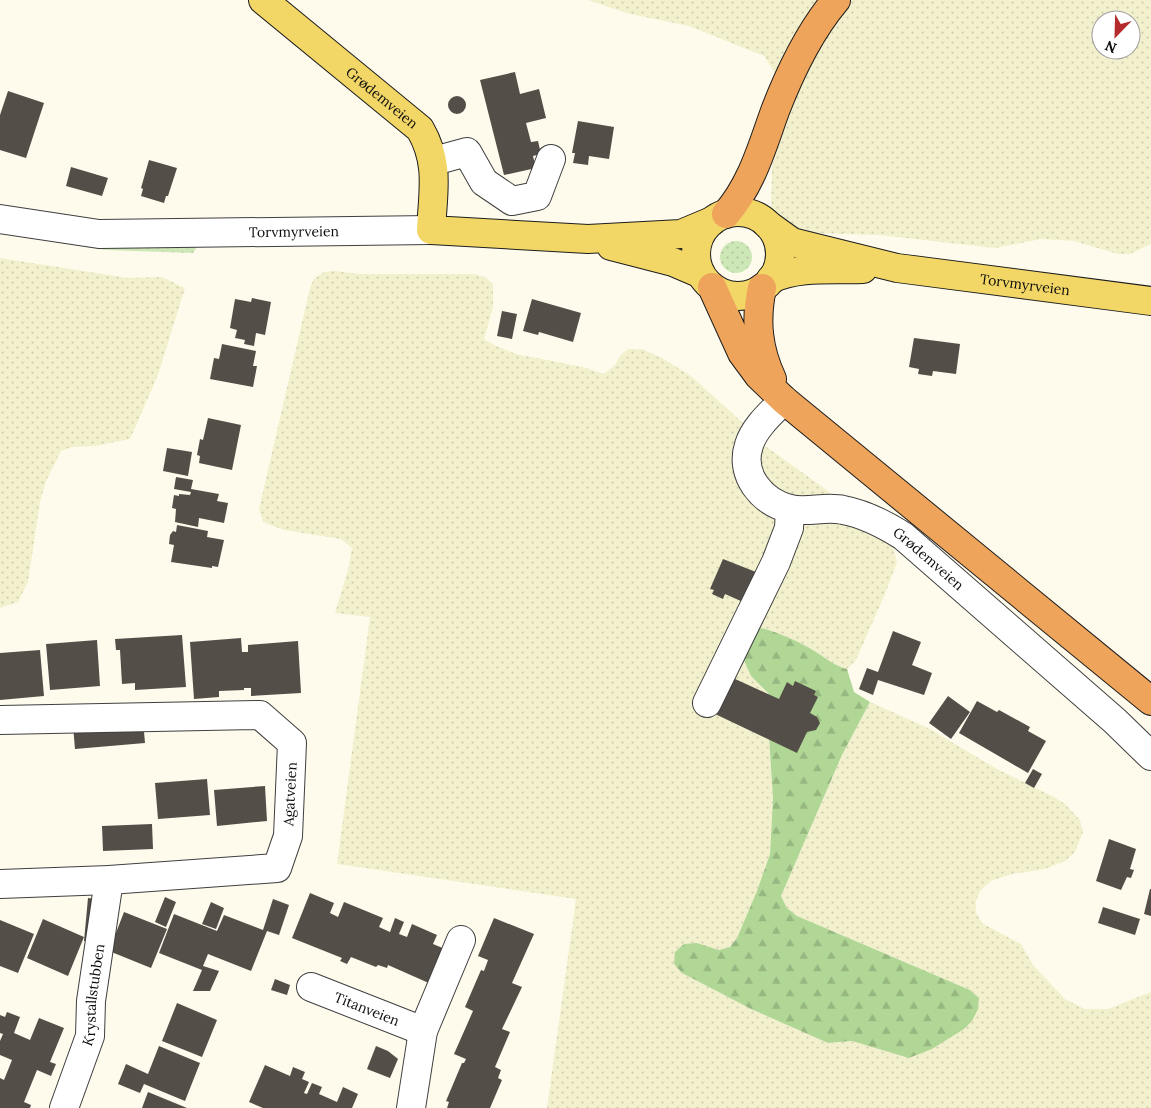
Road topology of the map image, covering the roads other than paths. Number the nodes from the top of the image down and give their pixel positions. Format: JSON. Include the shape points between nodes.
{"nodes":[{"id":1,"x":263,"y":0,"type":"edge"},
{"id":2,"x":836,"y":0,"type":"edge"},
{"id":3,"x":551,"y":159,"type":"dead end"},
{"id":4,"x":434,"y":161,"type":"junction"},
{"id":5,"x":719,"y":218,"type":"junction"},
{"id":6,"x":0,"y":219,"type":"edge"},
{"id":7,"x":767,"y":224,"type":"junction"},
{"id":8,"x":431,"y":230,"type":"junction"},
{"id":9,"x":588,"y":239,"type":"junction"},
{"id":10,"x":897,"y":268,"type":"junction"},
{"id":11,"x":706,"y":280,"type":"junction"},
{"id":12,"x":766,"y":284,"type":"junction"},
{"id":13,"x":1151,"y":301,"type":"edge"},
{"id":14,"x":784,"y":400,"type":"junction"},
{"id":15,"x":790,"y":509,"type":"junction"},
{"id":16,"x":1151,"y":701,"type":"edge"},
{"id":17,"x":707,"y":703,"type":"dead end"},
{"id":18,"x":0,"y":720,"type":"edge"},
{"id":19,"x":1151,"y":756,"type":"edge"},
{"id":20,"x":109,"y":880,"type":"junction"},
{"id":21,"x":0,"y":884,"type":"edge"},
{"id":22,"x":461,"y":940,"type":"dead end"},
{"id":23,"x":311,"y":987,"type":"dead end"},
{"id":24,"x":423,"y":1031,"type":"junction"},
{"id":25,"x":64,"y":1108,"type":"edge"},
{"id":26,"x":411,"y":1108,"type":"edge"}],
"edges":[{"from":1,"to":4,"type":"main road","name":"Grødemveien","via":[[420,129]]},
{"from":2,"to":5,"type":"highway","via":[[817,25],[784,87],[749,181]]},
{"from":3,"to":4,"type":"street","via":[[537,196],[512,201],[484,182],[467,152]]},
{"from":4,"to":8,"type":"main road","name":"Grødemveien"},
{"from":5,"to":7,"type":"main road","via":[[741,212]]},
{"from":5,"to":9,"type":"main road","name":"Torvmyrveien","via":[[681,234]]},
{"from":5,"to":11,"type":"main road","via":[[704,229],[696,251]]},
{"from":6,"to":8,"type":"street","name":"Torvmyrveien","via":[[98,234]]},
{"from":7,"to":10,"type":"main road","name":"Torvmyrveien","via":[[792,242]]},
{"from":7,"to":12,"type":"main road","via":[[779,245],[780,257],[777,269]]},
{"from":8,"to":9,"type":"main road","name":"Torvmyrveien"},
{"from":9,"to":11,"type":"main road","name":"Torvmyrveien","via":[[673,262]]},
{"from":10,"to":12,"type":"main road","name":"Torvmyrveien","via":[[784,273]]},
{"from":10,"to":13,"type":"main road","name":"Torvmyrveien"},
{"from":11,"to":12,"type":"main road","via":[[723,293],[736,296],[750,294]]},
{"from":11,"to":14,"type":"highway","via":[[742,352],[759,376]]},
{"from":12,"to":14,"type":"highway","via":[[757,318],[760,345],[771,378]]},
{"from":14,"to":15,"type":"street","name":"Grødemveien","via":[[756,431],[746,457],[748,471],[762,494]]},
{"from":14,"to":16,"type":"highway"},
{"from":15,"to":17,"type":"street","via":[[789,528],[782,548]]},
{"from":15,"to":19,"type":"street","name":"Grødemveien","via":[[841,509],[872,518],[903,536]]},
{"from":18,"to":20,"type":"street","name":"Agatveien","via":[[260,716],[292,742],[288,836],[277,868]]},
{"from":20,"to":21,"type":"street","name":"Agatveien"},
{"from":20,"to":25,"type":"street","name":"Krystallstubben","via":[[91,1001],[90,1036]]},
{"from":22,"to":24,"type":"street"},
{"from":23,"to":24,"type":"street","name":"Titanveien"},
{"from":24,"to":26,"type":"street"}]}
